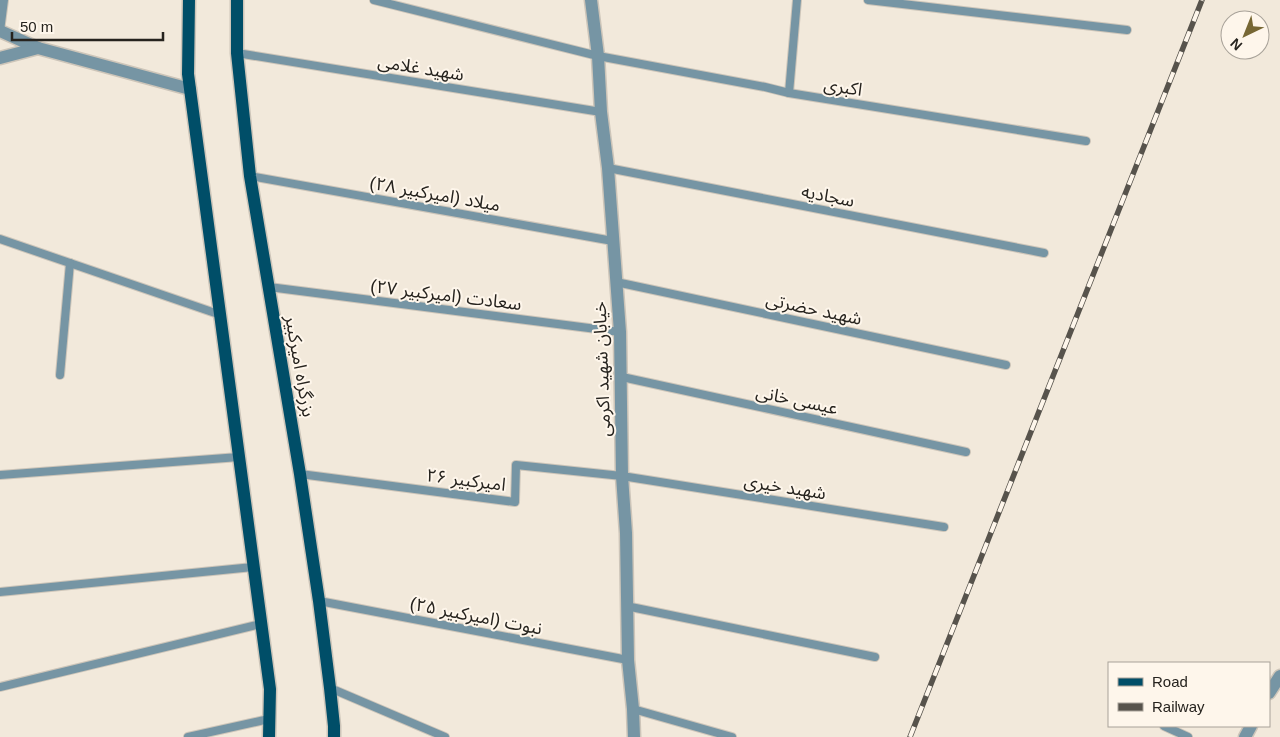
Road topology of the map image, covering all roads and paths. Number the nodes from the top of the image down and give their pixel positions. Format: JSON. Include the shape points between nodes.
{"nodes":[{"id":1,"x":4,"y":0,"type":"edge"},
{"id":2,"x":188,"y":0,"type":"edge"},
{"id":3,"x":237,"y":0,"type":"edge"},
{"id":4,"x":374,"y":0,"type":"edge"},
{"id":5,"x":591,"y":0,"type":"edge"},
{"id":6,"x":797,"y":0,"type":"edge"},
{"id":7,"x":868,"y":0,"type":"edge"},
{"id":8,"x":1127,"y":30,"type":"dead end"},
{"id":9,"x":0,"y":31,"type":"edge"},
{"id":10,"x":38,"y":48,"type":"junction"},
{"id":11,"x":237,"y":53,"type":"junction"},
{"id":12,"x":598,"y":56,"type":"junction"},
{"id":13,"x":0,"y":58,"type":"edge"},
{"id":14,"x":190,"y":89,"type":"junction"},
{"id":15,"x":789,"y":93,"type":"junction"},
{"id":16,"x":601,"y":112,"type":"junction"},
{"id":17,"x":1086,"y":141,"type":"dead end"},
{"id":18,"x":608,"y":168,"type":"junction"},
{"id":19,"x":250,"y":176,"type":"junction"},
{"id":20,"x":0,"y":239,"type":"edge"},
{"id":21,"x":613,"y":241,"type":"junction"},
{"id":22,"x":1044,"y":253,"type":"dead end"},
{"id":23,"x":70,"y":263,"type":"junction"},
{"id":24,"x":616,"y":282,"type":"junction"},
{"id":25,"x":268,"y":287,"type":"junction"},
{"id":26,"x":220,"y":315,"type":"junction"},
{"id":27,"x":620,"y":332,"type":"junction"},
{"id":28,"x":1006,"y":365,"type":"dead end"},
{"id":29,"x":60,"y":375,"type":"dead end"},
{"id":30,"x":622,"y":377,"type":"junction"},
{"id":31,"x":966,"y":452,"type":"dead end"},
{"id":32,"x":239,"y":457,"type":"junction"},
{"id":33,"x":300,"y":474,"type":"junction"},
{"id":34,"x":0,"y":475,"type":"edge"},
{"id":35,"x":622,"y":476,"type":"junction"},
{"id":36,"x":944,"y":527,"type":"dead end"},
{"id":37,"x":254,"y":566,"type":"junction"},
{"id":38,"x":0,"y":592,"type":"edge"},
{"id":39,"x":319,"y":601,"type":"junction"},
{"id":40,"x":626,"y":606,"type":"junction"},
{"id":41,"x":261,"y":624,"type":"junction"},
{"id":42,"x":875,"y":657,"type":"dead end"},
{"id":43,"x":628,"y":660,"type":"junction"},
{"id":44,"x":1280,"y":676,"type":"edge"},
{"id":45,"x":0,"y":688,"type":"edge"},
{"id":46,"x":330,"y":688,"type":"junction"},
{"id":47,"x":1270,"y":691,"type":"edge"},
{"id":48,"x":633,"y":708,"type":"junction"},
{"id":49,"x":268,"y":719,"type":"junction"},
{"id":50,"x":1166,"y":727,"type":"edge"},
{"id":51,"x":188,"y":737,"type":"edge"},
{"id":52,"x":269,"y":737,"type":"edge"},
{"id":53,"x":334,"y":737,"type":"edge"},
{"id":54,"x":445,"y":737,"type":"edge"},
{"id":55,"x":634,"y":737,"type":"edge"},
{"id":56,"x":732,"y":737,"type":"edge"},
{"id":57,"x":1188,"y":737,"type":"edge"}],
"edges":[{"from":1,"to":9,"type":"lane"},
{"from":2,"to":14,"type":"main road"},
{"from":3,"to":11,"type":"main road","name":"بزرگراه امیرکبیر"},
{"from":4,"to":12,"type":"lane","name":"اکبری"},
{"from":5,"to":12,"type":"street","name":"خیابان شهید اکرمی"},
{"from":6,"to":15,"type":"lane"},
{"from":7,"to":8,"type":"lane"},
{"from":9,"to":10,"type":"street"},
{"from":10,"to":13,"type":"street"},
{"from":10,"to":14,"type":"street"},
{"from":11,"to":16,"type":"lane","name":"شهید غلامی"},
{"from":11,"to":19,"type":"main road","name":"بزرگراه امیرکبیر"},
{"from":12,"to":15,"type":"lane","name":"اکبری"},
{"from":12,"to":16,"type":"street","name":"خیابان شهید اکرمی"},
{"from":14,"to":26,"type":"main road"},
{"from":15,"to":17,"type":"lane","name":"اکبری"},
{"from":16,"to":18,"type":"street","name":"خیابان شهید اکرمی"},
{"from":18,"to":21,"type":"street","name":"خیابان شهید اکرمی"},
{"from":18,"to":22,"type":"lane","name":"سجادیه"},
{"from":19,"to":21,"type":"lane","name":"میلاد (امیرکبیر ۲۸)"},
{"from":19,"to":25,"type":"main road","name":"بزرگراه امیرکبیر"},
{"from":20,"to":23,"type":"lane"},
{"from":21,"to":24,"type":"street","name":"خیابان شهید اکرمی"},
{"from":23,"to":26,"type":"lane"},
{"from":23,"to":29,"type":"lane"},
{"from":24,"to":27,"type":"street","name":"خیابان شهید اکرمی"},
{"from":24,"to":28,"type":"lane","name":"شهید حضرتی"},
{"from":25,"to":27,"type":"lane","name":"سعادت (امیرکبیر ۲۷)"},
{"from":25,"to":33,"type":"main road","name":"بزرگراه امیرکبیر"},
{"from":26,"to":32,"type":"main road"},
{"from":27,"to":30,"type":"street","name":"خیابان شهید اکرمی"},
{"from":30,"to":31,"type":"lane","name":"عیسی خانی"},
{"from":30,"to":35,"type":"street","name":"خیابان شهید اکرمی"},
{"from":32,"to":34,"type":"lane"},
{"from":32,"to":37,"type":"main road"},
{"from":33,"to":35,"type":"lane","name":"امیرکبیر ۲۶","via":[[515,502],[516,465]]},
{"from":33,"to":39,"type":"main road","name":"بزرگراه امیرکبیر"},
{"from":35,"to":36,"type":"lane","name":"شهید خیری"},
{"from":35,"to":40,"type":"street","name":"خیابان شهید اکرمی"},
{"from":37,"to":38,"type":"lane"},
{"from":37,"to":41,"type":"main road"},
{"from":39,"to":43,"type":"lane","name":"نبوت (امیرکبیر ۲۵)"},
{"from":39,"to":46,"type":"main road","name":"بزرگراه امیرکبیر"},
{"from":40,"to":42,"type":"lane"},
{"from":40,"to":43,"type":"street","name":"خیابان شهید اکرمی"},
{"from":41,"to":45,"type":"lane"},
{"from":41,"to":49,"type":"main road","via":[[270,689]]},
{"from":43,"to":48,"type":"street","name":"خیابان شهید اکرمی"},
{"from":44,"to":47,"type":"street"},
{"from":46,"to":53,"type":"main road","name":"بزرگراه امیرکبیر"},
{"from":46,"to":54,"type":"lane"},
{"from":48,"to":55,"type":"street","name":"خیابان شهید اکرمی"},
{"from":48,"to":56,"type":"lane"},
{"from":49,"to":51,"type":"lane"},
{"from":49,"to":52,"type":"main road"},
{"from":50,"to":57,"type":"lane"}]}
